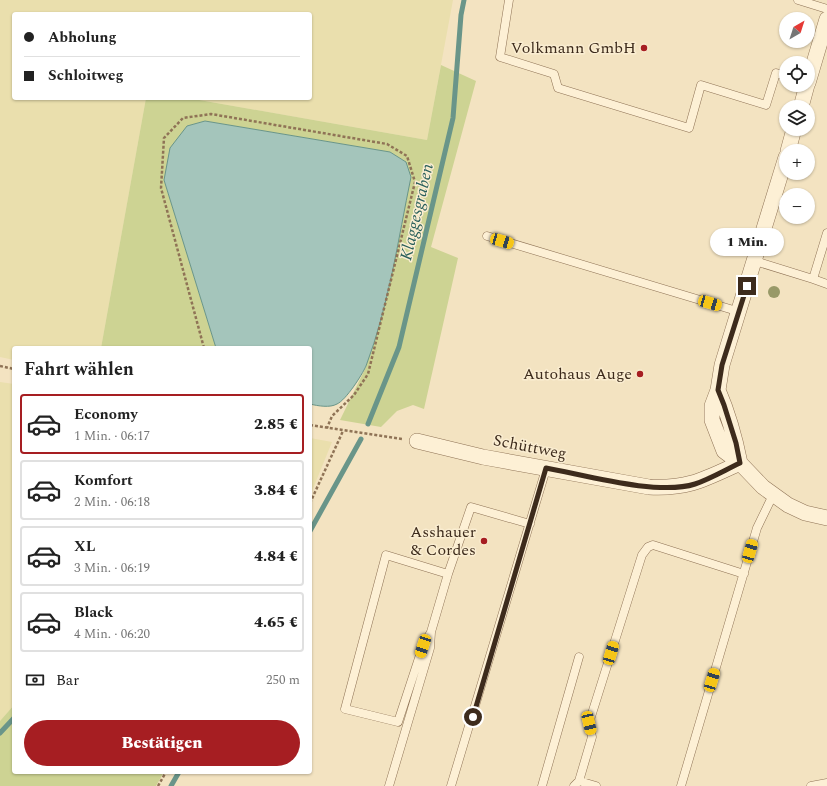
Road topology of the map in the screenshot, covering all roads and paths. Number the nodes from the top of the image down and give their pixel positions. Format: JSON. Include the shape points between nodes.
{"nodes":[{"id":1,"x":509,"y":0,"type":"edge"},
{"id":2,"x":798,"y":0,"type":"edge"},
{"id":3,"x":827,"y":9,"type":"edge"},
{"id":4,"x":827,"y":19,"type":"edge"},
{"id":5,"x":815,"y":60,"type":"edge"},
{"id":6,"x":779,"y":74,"type":"edge"},
{"id":7,"x":779,"y":180,"type":"edge"},
{"id":8,"x":827,"y":233,"type":"edge"},
{"id":9,"x":487,"y":236,"type":"dead end"},
{"id":10,"x":755,"y":261,"type":"junction"},
{"id":11,"x":813,"y":279,"type":"junction"},
{"id":12,"x":827,"y":284,"type":"edge"},
{"id":13,"x":740,"y":312,"type":"junction"},
{"id":14,"x":203,"y":346,"type":"edge"},
{"id":15,"x":0,"y":366,"type":"edge"},
{"id":16,"x":12,"y":369,"type":"edge"},
{"id":17,"x":312,"y":425,"type":"edge"},
{"id":18,"x":327,"y":428,"type":"junction"},
{"id":19,"x":343,"y":431,"type":"junction"},
{"id":20,"x":417,"y":441,"type":"joint"},
{"id":21,"x":740,"y":463,"type":"junction"},
{"id":22,"x":546,"y":468,"type":"junction"},
{"id":23,"x":773,"y":495,"type":"junction"},
{"id":24,"x":312,"y":499,"type":"edge"},
{"id":25,"x":827,"y":518,"type":"edge"},
{"id":26,"x":530,"y":524,"type":"junction"},
{"id":27,"x":448,"y":574,"type":"junction"},
{"id":28,"x":744,"y":574,"type":"junction"},
{"id":29,"x":431,"y":632,"type":"junction"},
{"id":30,"x":579,"y":657,"type":"dead end"},
{"id":31,"x":165,"y":774,"type":"edge"},
{"id":32,"x":576,"y":783,"type":"edge"},
{"id":33,"x":827,"y":783,"type":"edge"},
{"id":34,"x":158,"y":786,"type":"edge"},
{"id":35,"x":389,"y":786,"type":"edge"},
{"id":36,"x":451,"y":786,"type":"edge"},
{"id":37,"x":542,"y":786,"type":"edge"},
{"id":38,"x":596,"y":786,"type":"edge"},
{"id":39,"x":681,"y":786,"type":"edge"},
{"id":40,"x":811,"y":786,"type":"edge"}],
"edges":[{"from":1,"to":6,"type":"lane","via":[[500,57],[554,74],[558,88],[689,128],[701,85],[766,105],[776,73]]},
{"from":2,"to":3,"type":"lane"},
{"from":4,"to":5,"type":"street"},
{"from":7,"to":10,"type":"street"},
{"from":8,"to":11,"type":"lane"},
{"from":9,"to":13,"type":"lane"},
{"from":10,"to":11,"type":"lane"},
{"from":10,"to":13,"type":"street"},
{"from":11,"to":12,"type":"lane"},
{"from":13,"to":21,"type":"street","via":[[722,365],[718,390],[712,406],[712,420],[724,451]]},
{"from":14,"to":18,"type":"path","via":[[161,188],[164,138],[183,118],[211,114],[388,144],[407,156],[415,182],[368,374],[354,396],[332,416]]},
{"from":15,"to":16,"type":"path"},
{"from":17,"to":18,"type":"path"},
{"from":18,"to":19,"type":"path"},
{"from":19,"to":20,"type":"path"},
{"from":19,"to":24,"type":"path"},
{"from":20,"to":22,"type":"street","name":"Schüttweg","via":[[483,457]]},
{"from":21,"to":22,"type":"street","name":"Schüttweg","via":[[694,484],[670,488],[649,487]]},
{"from":21,"to":23,"type":"street","via":[[752,478]]},
{"from":22,"to":26,"type":"lane"},
{"from":23,"to":25,"type":"street","via":[[805,513]]},
{"from":23,"to":28,"type":"lane","via":[[757,528]]},
{"from":26,"to":27,"type":"lane","via":[[472,507]]},
{"from":26,"to":36,"type":"lane"},
{"from":27,"to":29,"type":"lane"},
{"from":27,"to":29,"type":"lane","via":[[386,555],[345,709],[398,722],[423,646]]},
{"from":28,"to":32,"type":"lane","via":[[653,545],[642,554],[589,723],[592,737]]},
{"from":28,"to":39,"type":"lane"},
{"from":29,"to":35,"type":"lane","via":[[430,648]]},
{"from":30,"to":37,"type":"lane"},
{"from":31,"to":34,"type":"path"},
{"from":32,"to":38,"type":"lane"},
{"from":33,"to":40,"type":"lane"}]}
